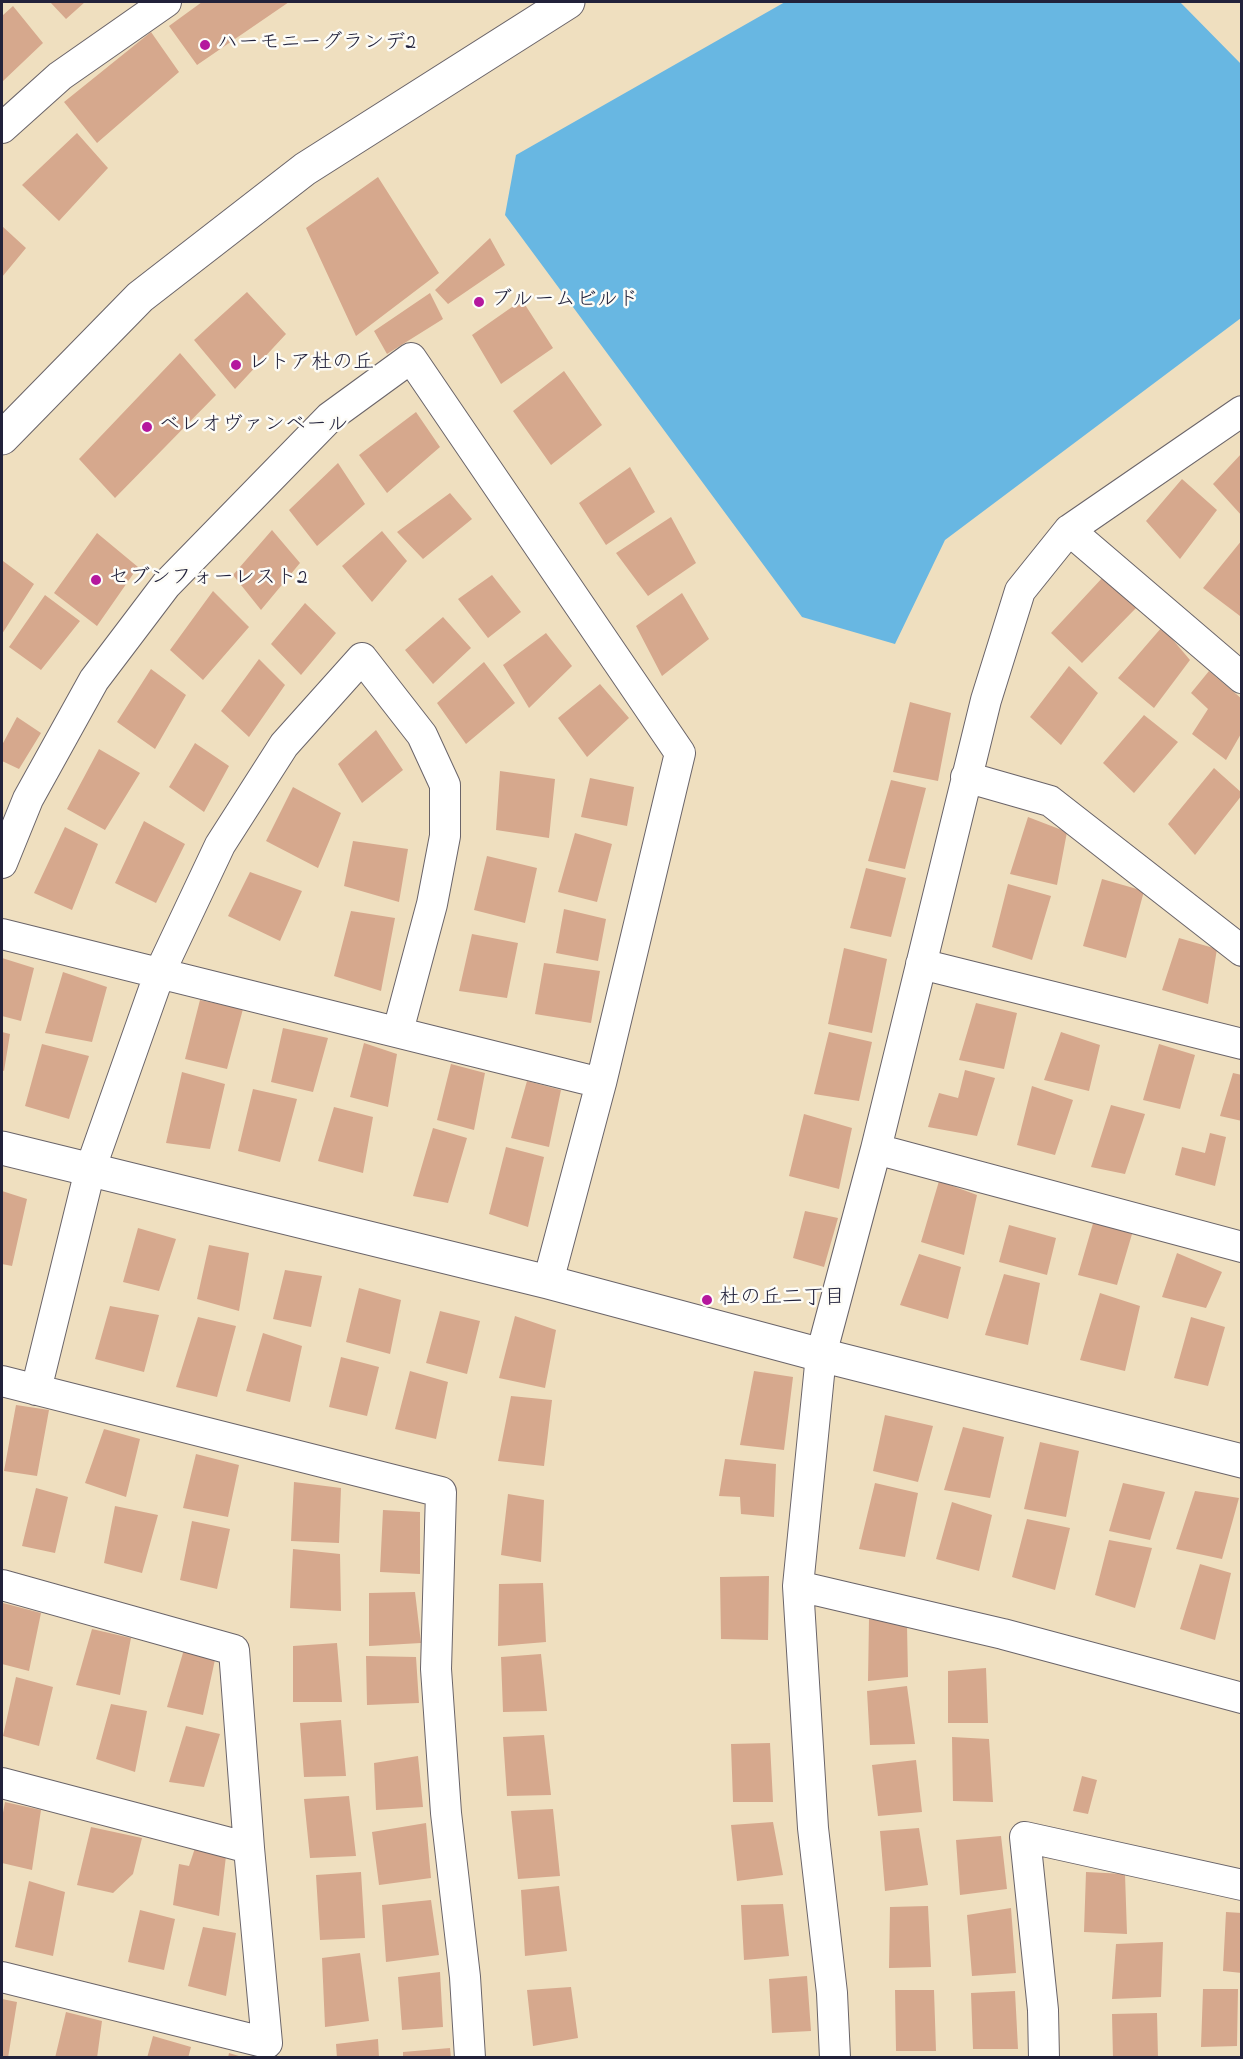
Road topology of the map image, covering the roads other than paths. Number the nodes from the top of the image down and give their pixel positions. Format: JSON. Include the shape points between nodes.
{"nodes":[{"id":1,"x":166,"y":2,"type":"edge"},
{"id":2,"x":553,"y":5,"type":"edge"},
{"id":3,"x":2,"y":128,"type":"edge"},
{"id":4,"x":1242,"y":411,"type":"edge"},
{"id":5,"x":2,"y":438,"type":"edge"},
{"id":6,"x":1069,"y":530,"type":"junction"},
{"id":7,"x":1242,"y":678,"type":"edge"},
{"id":8,"x":966,"y":777,"type":"junction"},
{"id":9,"x":2,"y":862,"type":"edge"},
{"id":10,"x":2,"y":933,"type":"edge"},
{"id":11,"x":1242,"y":951,"type":"edge"},
{"id":12,"x":921,"y":963,"type":"junction"},
{"id":13,"x":160,"y":972,"type":"junction"},
{"id":14,"x":398,"y":1031,"type":"junction"},
{"id":15,"x":1240,"y":1035,"type":"edge"},
{"id":16,"x":601,"y":1083,"type":"junction"},
{"id":17,"x":2,"y":1148,"type":"edge"},
{"id":18,"x":876,"y":1149,"type":"junction"},
{"id":19,"x":90,"y":1170,"type":"junction"},
{"id":20,"x":1242,"y":1247,"type":"edge"},
{"id":21,"x":548,"y":1282,"type":"junction"},
{"id":22,"x":821,"y":1355,"type":"junction"},
{"id":23,"x":2,"y":1381,"type":"edge"},
{"id":24,"x":36,"y":1390,"type":"junction"},
{"id":25,"x":1242,"y":1461,"type":"edge"},
{"id":26,"x":2,"y":1585,"type":"edge"},
{"id":27,"x":798,"y":1586,"type":"junction"},
{"id":28,"x":1242,"y":1698,"type":"edge"},
{"id":29,"x":2,"y":1783,"type":"edge"},
{"id":30,"x":249,"y":1848,"type":"junction"},
{"id":31,"x":1242,"y":1885,"type":"edge"},
{"id":32,"x":2,"y":1977,"type":"edge"},
{"id":33,"x":470,"y":2058,"type":"edge"},
{"id":34,"x":834,"y":2058,"type":"edge"},
{"id":35,"x":1044,"y":2058,"type":"edge"}],
"edges":[{"from":1,"to":3,"type":"street","via":[[60,76]]},
{"from":2,"to":5,"type":"street","via":[[305,169],[149,290]]},
{"from":4,"to":6,"type":"street"},
{"from":6,"to":7,"type":"street"},
{"from":6,"to":8,"type":"street","via":[[1020,591]]},
{"from":8,"to":11,"type":"street","via":[[1050,801]]},
{"from":8,"to":12,"type":"street"},
{"from":9,"to":16,"type":"street","via":[[28,799],[94,680],[166,585],[330,417],[411,358],[680,753]]},
{"from":10,"to":13,"type":"street"},
{"from":12,"to":15,"type":"street"},
{"from":12,"to":18,"type":"street"},
{"from":13,"to":14,"type":"street"},
{"from":13,"to":14,"type":"street","via":[[220,845],[284,745],[362,658],[422,735],[445,785],[445,836],[432,904]]},
{"from":13,"to":19,"type":"street"},
{"from":14,"to":16,"type":"street"},
{"from":16,"to":21,"type":"street"},
{"from":17,"to":19,"type":"street"},
{"from":18,"to":20,"type":"street"},
{"from":18,"to":22,"type":"street"},
{"from":19,"to":21,"type":"street"},
{"from":19,"to":24,"type":"street"},
{"from":21,"to":22,"type":"street"},
{"from":22,"to":25,"type":"street"},
{"from":22,"to":27,"type":"street"},
{"from":23,"to":24,"type":"street"},
{"from":24,"to":33,"type":"street","via":[[441,1492],[436,1669]]},
{"from":26,"to":30,"type":"street","via":[[234,1650]]},
{"from":27,"to":28,"type":"street","via":[[1003,1634]]},
{"from":27,"to":34,"type":"street","via":[[813,1828],[832,1993]]},
{"from":29,"to":30,"type":"street"},
{"from":30,"to":32,"type":"street","via":[[267,2043]]},
{"from":31,"to":35,"type":"street","via":[[1025,1837],[1043,2010]]}]}
